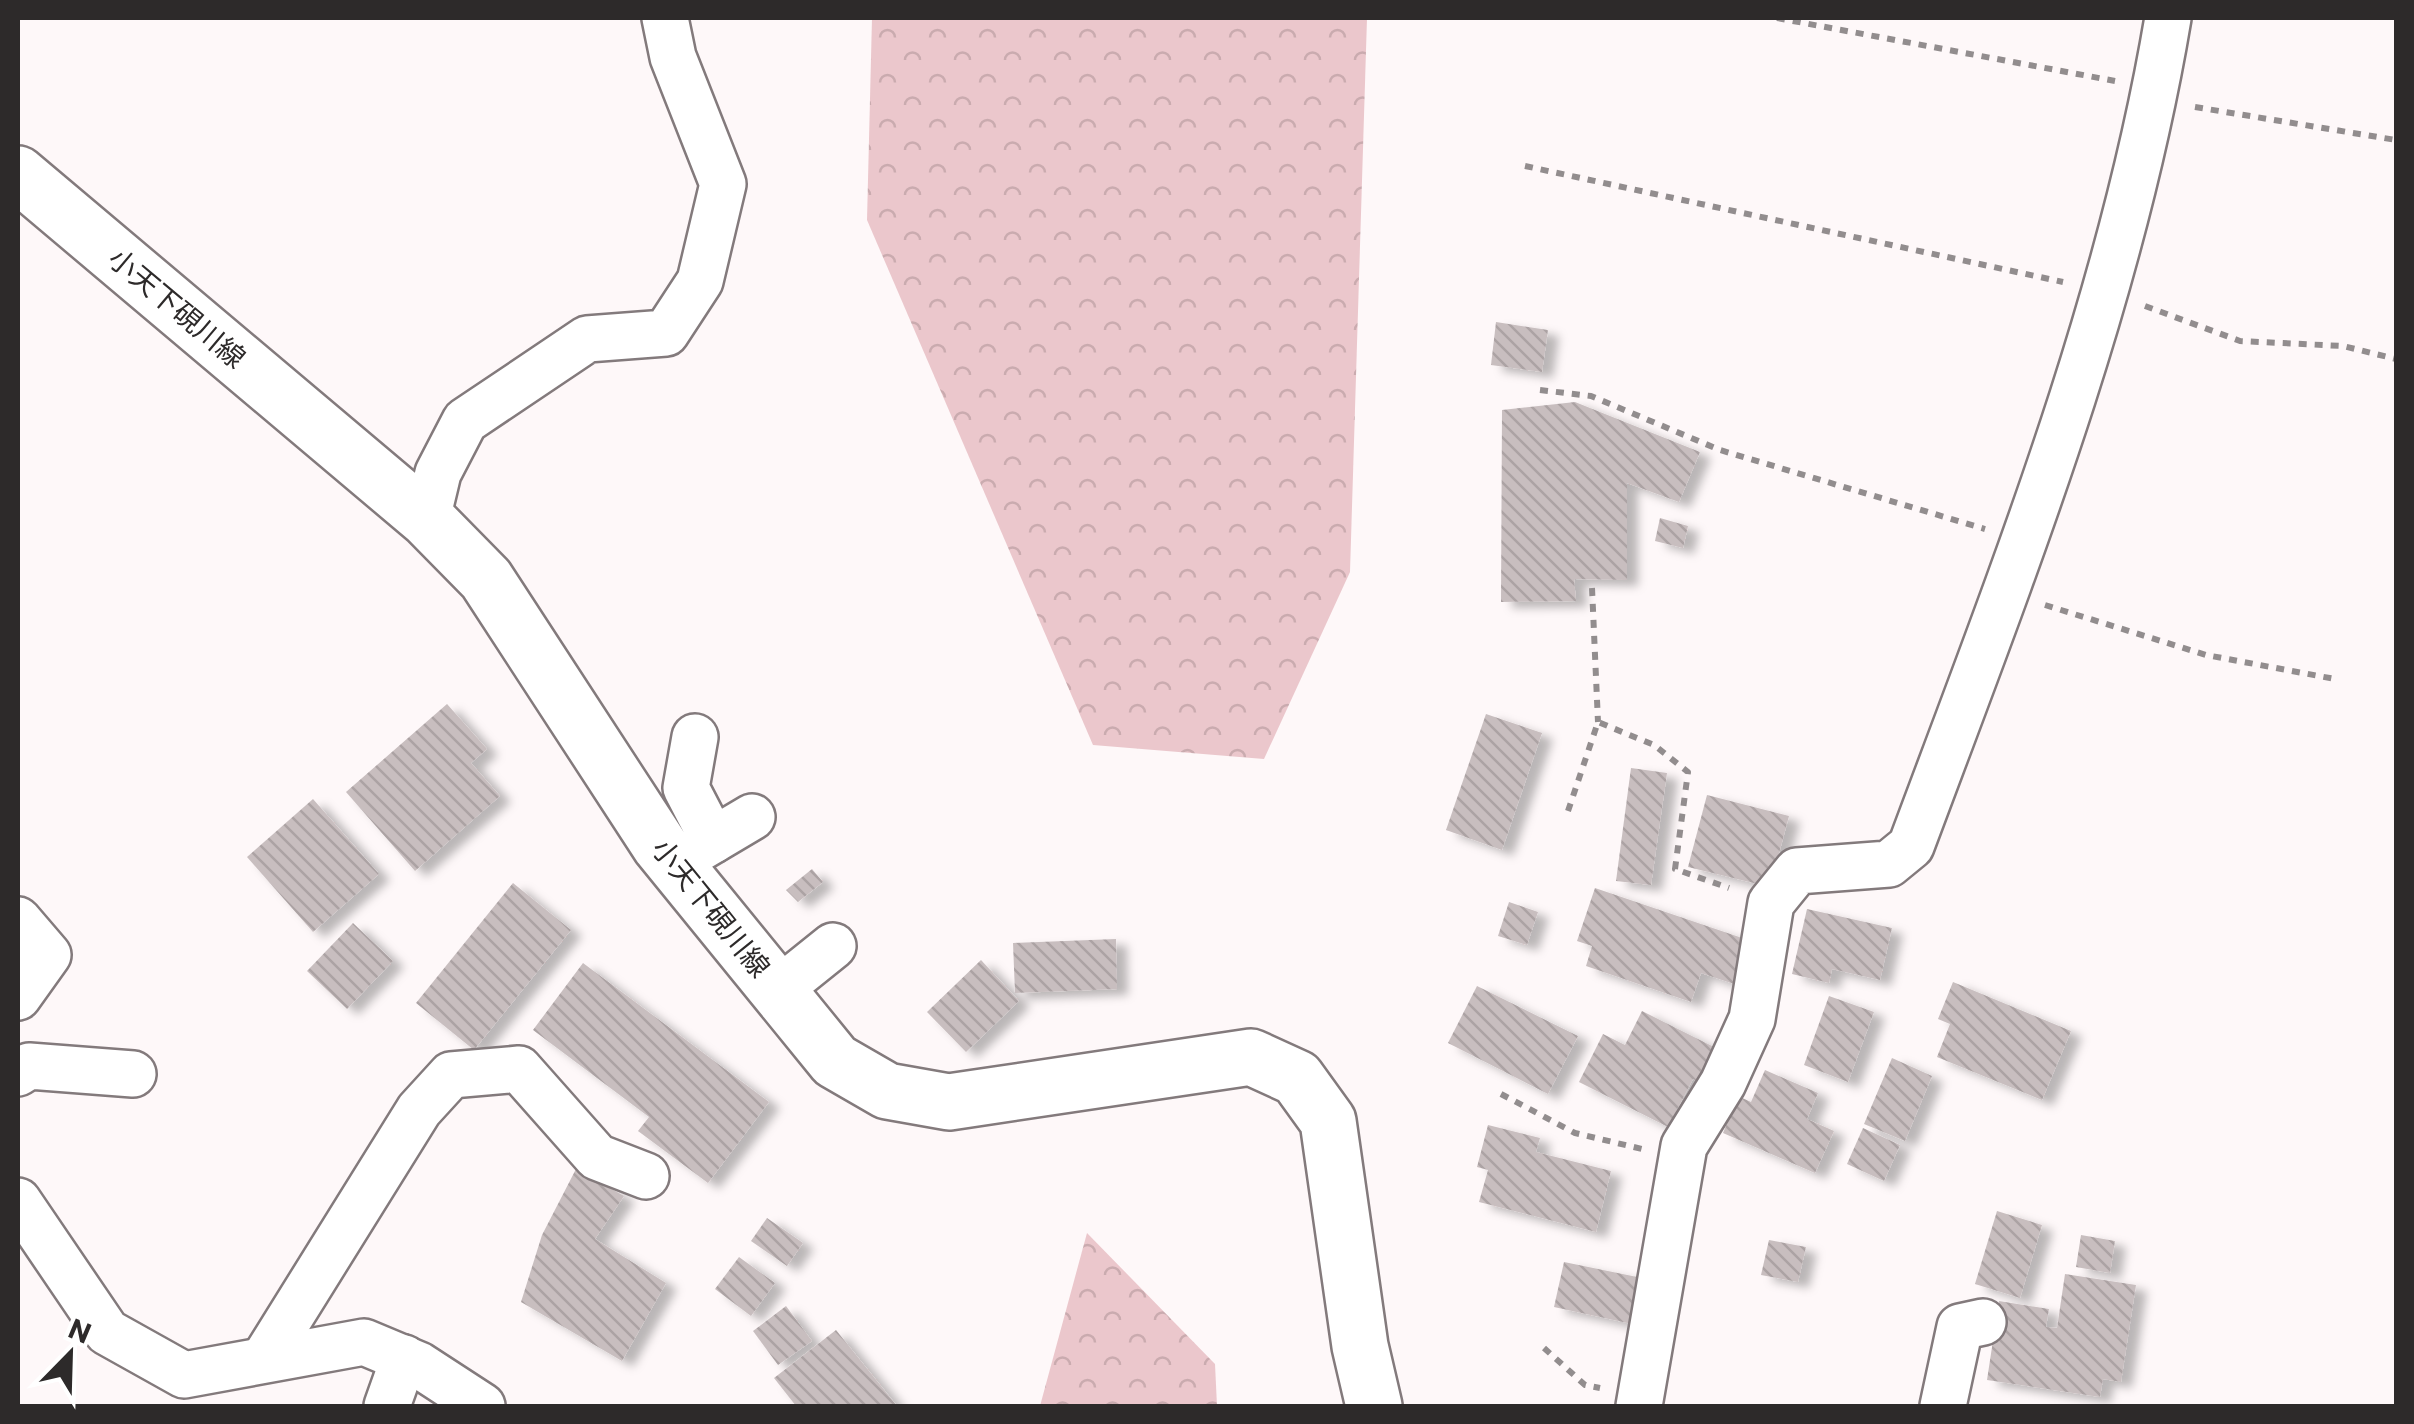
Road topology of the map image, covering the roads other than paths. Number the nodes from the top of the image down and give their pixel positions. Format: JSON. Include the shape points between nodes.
{"nodes":[{"id":1,"x":665,"y":18,"type":"edge"},
{"id":2,"x":2168,"y":18,"type":"edge"},
{"id":3,"x":18,"y":174,"type":"edge"},
{"id":4,"x":427,"y":519,"type":"junction"},
{"id":5,"x":694,"y":737,"type":"dead end"},
{"id":6,"x":752,"y":817,"type":"dead end"},
{"id":7,"x":693,"y":852,"type":"junction"},
{"id":8,"x":18,"y":920,"type":"edge"},
{"id":9,"x":833,"y":946,"type":"dead end"},
{"id":10,"x":777,"y":991,"type":"junction"},
{"id":11,"x":18,"y":997,"type":"edge"},
{"id":12,"x":18,"y":1073,"type":"edge"},
{"id":13,"x":134,"y":1074,"type":"dead end"},
{"id":14,"x":646,"y":1176,"type":"dead end"},
{"id":15,"x":18,"y":1201,"type":"edge"},
{"id":16,"x":1983,"y":1322,"type":"dead end"},
{"id":17,"x":404,"y":1358,"type":"junction"},
{"id":18,"x":264,"y":1359,"type":"junction"},
{"id":19,"x":1640,"y":1402,"type":"edge"},
{"id":20,"x":386,"y":1406,"type":"edge"},
{"id":21,"x":482,"y":1406,"type":"edge"},
{"id":22,"x":1374,"y":1406,"type":"edge"},
{"id":23,"x":1943,"y":1406,"type":"edge"}],
"edges":[{"from":1,"to":4,"type":"street","via":[[673,58],[723,184],[700,281],[666,333],[586,339],[465,420],[438,473]]},
{"from":2,"to":19,"type":"street","via":[[2155,94],[2058,450],[1912,846],[1889,864],[1797,871],[1772,904],[1752,1018],[1723,1084],[1684,1146]]},
{"from":3,"to":4,"type":"main road","name":"小天下硯川線"},
{"from":4,"to":7,"type":"main road","name":"小天下硯川線","via":[[486,579]]},
{"from":5,"to":7,"type":"street","via":[[686,788]]},
{"from":6,"to":7,"type":"street"},
{"from":7,"to":10,"type":"main road","name":"小天下硯川線"},
{"from":8,"to":11,"type":"street","via":[[48,955]]},
{"from":9,"to":10,"type":"street"},
{"from":10,"to":22,"type":"main road","name":"小天下硯川線","via":[[834,1061],[887,1090],[949,1102],[1251,1057],[1297,1078],[1328,1121]]},
{"from":12,"to":13,"type":"street","via":[[29,1066]]},
{"from":14,"to":18,"type":"street","via":[[597,1157],[519,1070],[451,1075],[418,1110]]},
{"from":15,"to":18,"type":"street","via":[[107,1332],[184,1375]]},
{"from":16,"to":23,"type":"street","via":[[1960,1327]]},
{"from":17,"to":18,"type":"street","via":[[364,1342]]},
{"from":17,"to":20,"type":"street"},
{"from":17,"to":21,"type":"street"}]}
